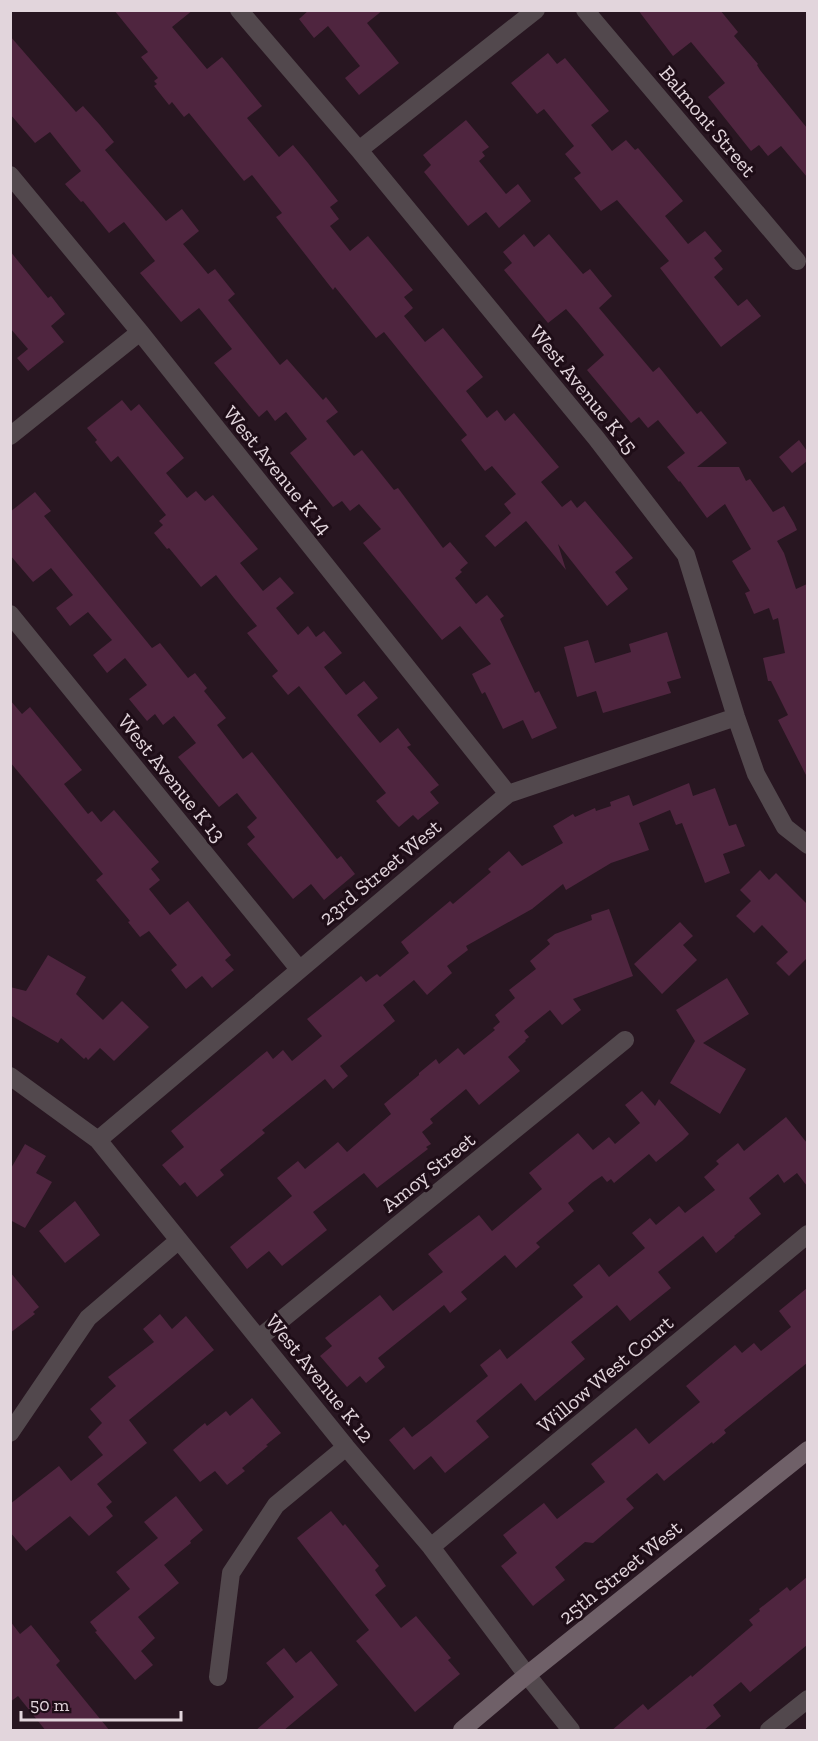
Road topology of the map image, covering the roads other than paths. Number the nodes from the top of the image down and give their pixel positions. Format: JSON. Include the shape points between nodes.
{"nodes":[{"id":1,"x":240,"y":10,"type":"edge"},
{"id":2,"x":536,"y":10,"type":"edge"},
{"id":3,"x":585,"y":10,"type":"edge"},
{"id":4,"x":360,"y":150,"type":"junction"},
{"id":5,"x":10,"y":175,"type":"edge"},
{"id":6,"x":797,"y":261,"type":"dead end"},
{"id":7,"x":140,"y":332,"type":"junction"},
{"id":8,"x":10,"y":436,"type":"edge"},
{"id":9,"x":10,"y":614,"type":"edge"},
{"id":10,"x":736,"y":717,"type":"junction"},
{"id":11,"x":508,"y":794,"type":"junction"},
{"id":12,"x":807,"y":845,"type":"edge"},
{"id":13,"x":300,"y":969,"type":"junction"},
{"id":14,"x":624,"y":1041,"type":"dead end"},
{"id":15,"x":10,"y":1076,"type":"edge"},
{"id":16,"x":98,"y":1140,"type":"junction"},
{"id":17,"x":807,"y":1234,"type":"edge"},
{"id":18,"x":179,"y":1240,"type":"junction"},
{"id":19,"x":259,"y":1338,"type":"junction"},
{"id":20,"x":10,"y":1433,"type":"edge"},
{"id":21,"x":346,"y":1447,"type":"junction"},
{"id":22,"x":807,"y":1450,"type":"edge"},
{"id":23,"x":431,"y":1547,"type":"junction"},
{"id":24,"x":527,"y":1675,"type":"junction"},
{"id":25,"x":218,"y":1677,"type":"dead end"},
{"id":26,"x":807,"y":1699,"type":"edge"},
{"id":27,"x":462,"y":1731,"type":"edge"},
{"id":28,"x":571,"y":1731,"type":"edge"},
{"id":29,"x":769,"y":1731,"type":"edge"}],
"edges":[{"from":1,"to":4,"type":"street","name":"West Avenue K 15"},
{"from":2,"to":4,"type":"street"},
{"from":3,"to":6,"type":"street","name":"Balmont Street"},
{"from":4,"to":10,"type":"street","name":"West Avenue K 15","via":[[596,438],[686,555]]},
{"from":5,"to":7,"type":"street","name":"West Avenue K 14"},
{"from":7,"to":8,"type":"street"},
{"from":7,"to":11,"type":"street","name":"West Avenue K 14"},
{"from":9,"to":13,"type":"street","name":"West Avenue K 13"},
{"from":10,"to":11,"type":"street","name":"23rd Street West"},
{"from":10,"to":12,"type":"street","name":"West Avenue K 15","via":[[756,774],[786,827]]},
{"from":11,"to":13,"type":"street","name":"23rd Street West"},
{"from":13,"to":16,"type":"street","name":"23rd Street West"},
{"from":14,"to":19,"type":"street","name":"Amoy Street"},
{"from":15,"to":16,"type":"street","name":"West Avenue K 12"},
{"from":16,"to":18,"type":"street","name":"West Avenue K 12"},
{"from":17,"to":23,"type":"street","name":"Willow West Court"},
{"from":18,"to":19,"type":"street","name":"West Avenue K 12"},
{"from":18,"to":20,"type":"street","via":[[88,1318]]},
{"from":19,"to":21,"type":"street","name":"West Avenue K 12"},
{"from":21,"to":23,"type":"street","name":"West Avenue K 12"},
{"from":21,"to":25,"type":"street","via":[[276,1505],[231,1573]]},
{"from":22,"to":24,"type":"street","name":"25th Street West"},
{"from":23,"to":24,"type":"street","name":"West Avenue K 12"},
{"from":24,"to":27,"type":"street","name":"25th Street West"},
{"from":24,"to":28,"type":"street","name":"West Avenue K 12"},
{"from":26,"to":29,"type":"street"}]}
